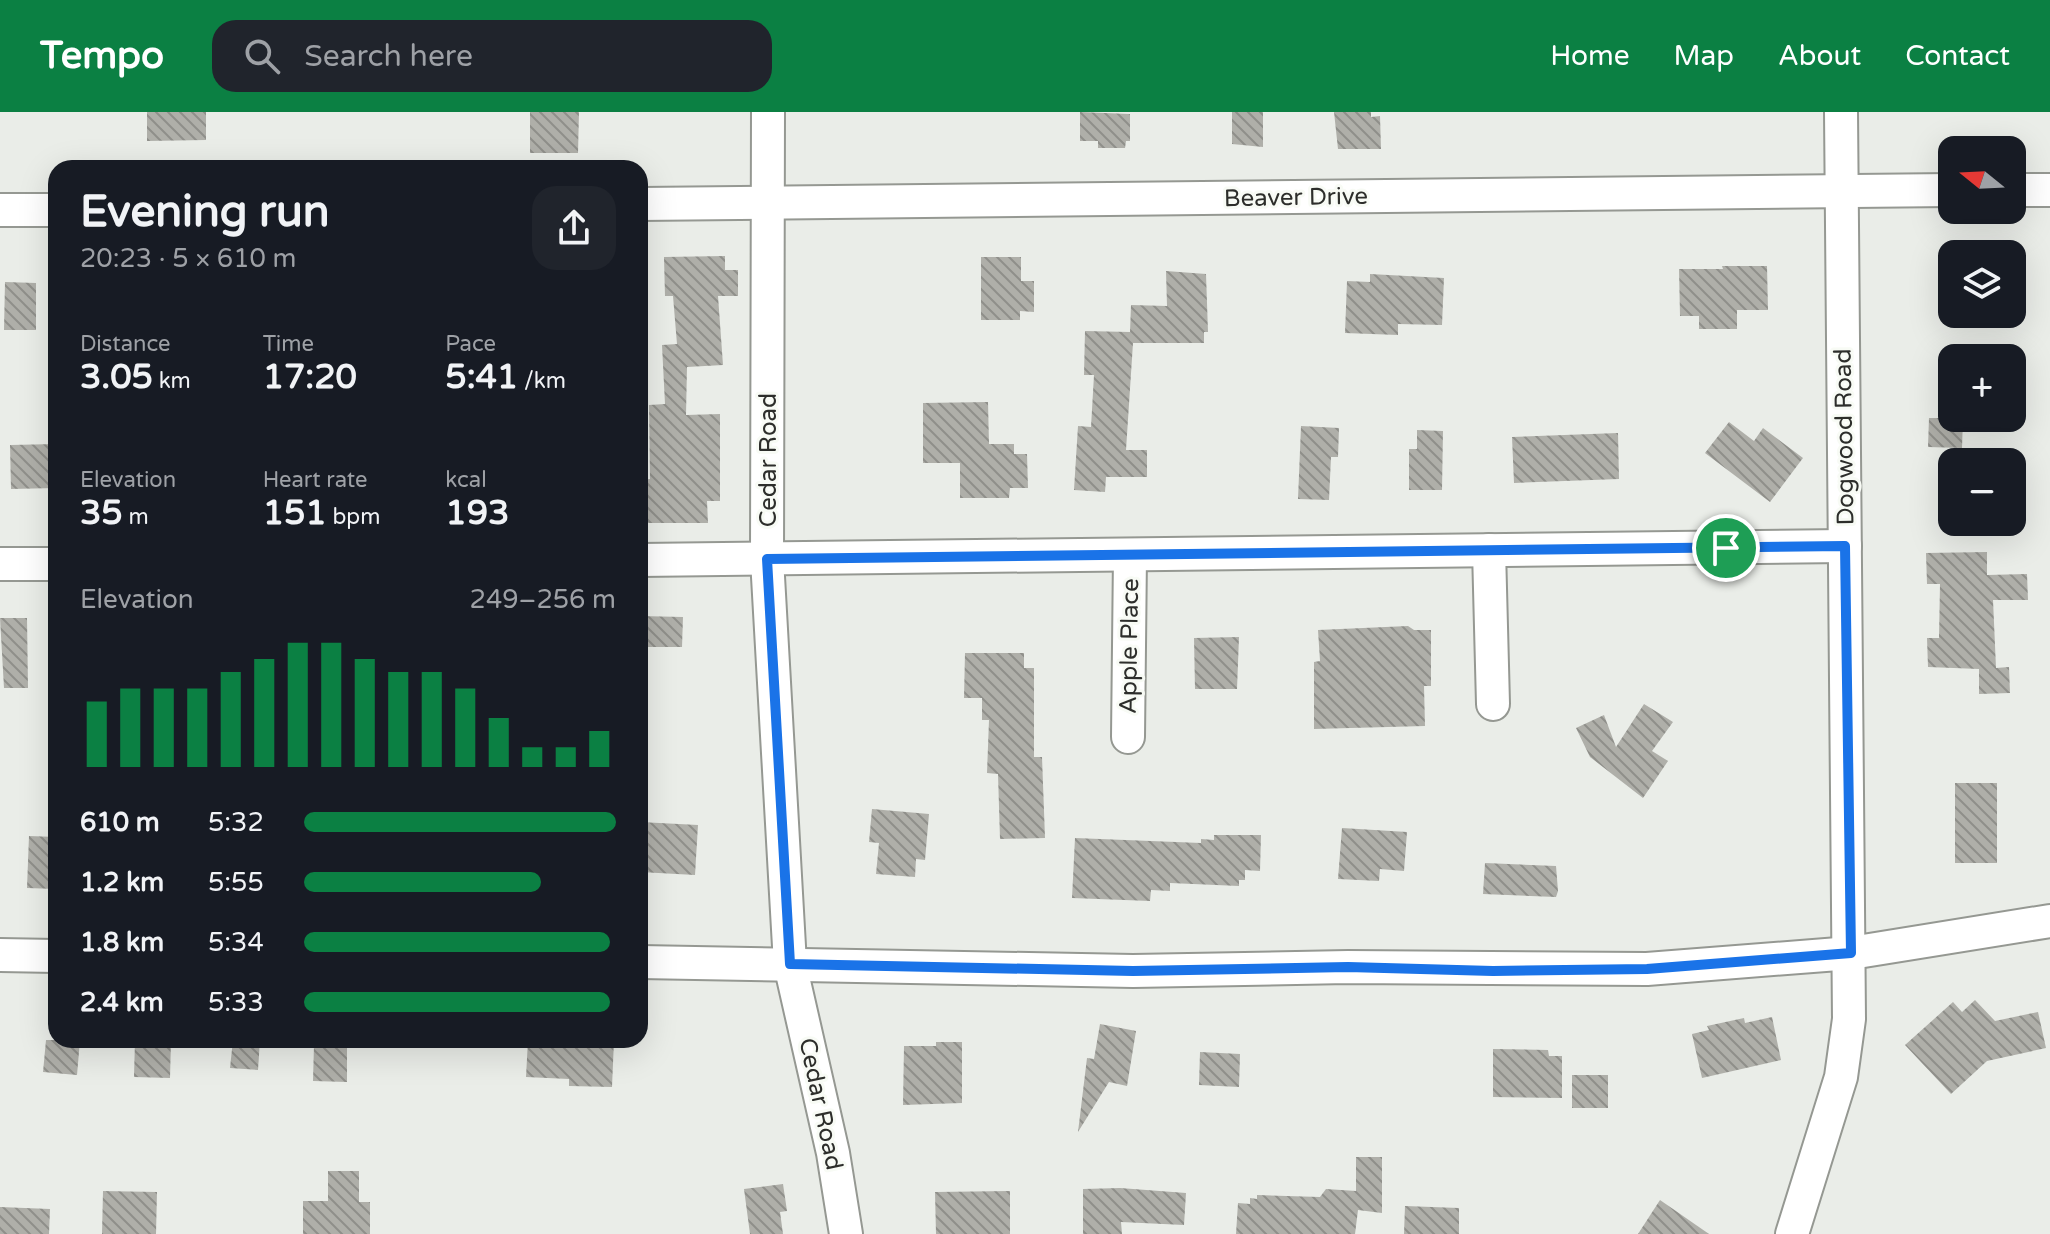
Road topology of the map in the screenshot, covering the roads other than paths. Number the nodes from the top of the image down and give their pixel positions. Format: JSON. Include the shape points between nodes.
{"nodes":[{"id":1,"x":768,"y":112,"type":"edge"},
{"id":2,"x":1841,"y":112,"type":"edge"},
{"id":3,"x":1938,"y":190,"type":"edge"},
{"id":4,"x":2026,"y":190,"type":"edge"},
{"id":5,"x":2050,"y":190,"type":"edge"},
{"id":6,"x":1841,"y":191,"type":"junction"},
{"id":7,"x":769,"y":202,"type":"junction"},
{"id":8,"x":648,"y":204,"type":"edge"},
{"id":9,"x":0,"y":210,"type":"edge"},
{"id":10,"x":48,"y":210,"type":"edge"},
{"id":11,"x":1845,"y":546,"type":"junction"},
{"id":12,"x":1489,"y":550,"type":"junction"},
{"id":13,"x":1130,"y":555,"type":"junction"},
{"id":14,"x":767,"y":559,"type":"junction"},
{"id":15,"x":648,"y":560,"type":"edge"},
{"id":16,"x":0,"y":564,"type":"edge"},
{"id":17,"x":48,"y":564,"type":"edge"},
{"id":18,"x":1493,"y":704,"type":"dead end"},
{"id":19,"x":1128,"y":737,"type":"dead end"},
{"id":20,"x":2050,"y":921,"type":"edge"},
{"id":21,"x":1851,"y":953,"type":"junction"},
{"id":22,"x":0,"y":955,"type":"edge"},
{"id":23,"x":48,"y":956,"type":"edge"},
{"id":24,"x":648,"y":962,"type":"edge"},
{"id":25,"x":790,"y":964,"type":"junction"},
{"id":26,"x":846,"y":1234,"type":"edge"},
{"id":27,"x":1792,"y":1234,"type":"edge"}],
"edges":[{"from":1,"to":7,"type":"street","name":"Cedar Road"},
{"from":2,"to":6,"type":"street","name":"Dogwood Road"},
{"from":3,"to":6,"type":"street","name":"Beaver Drive"},
{"from":4,"to":5,"type":"street"},
{"from":6,"to":7,"type":"street","name":"Beaver Drive"},
{"from":6,"to":11,"type":"street","name":"Dogwood Road"},
{"from":7,"to":8,"type":"street","name":"Beaver Drive"},
{"from":7,"to":14,"type":"street","name":"Cedar Road"},
{"from":9,"to":10,"type":"street"},
{"from":11,"to":12,"type":"street"},
{"from":11,"to":21,"type":"street","name":"Dogwood Road"},
{"from":12,"to":13,"type":"street"},
{"from":12,"to":18,"type":"street"},
{"from":13,"to":14,"type":"street"},
{"from":13,"to":19,"type":"street","name":"Apple Place"},
{"from":14,"to":15,"type":"street"},
{"from":14,"to":25,"type":"street","name":"Cedar Road"},
{"from":16,"to":17,"type":"street"},
{"from":20,"to":21,"type":"street"},
{"from":21,"to":25,"type":"street","via":[[1647,969],[1508,971]]},
{"from":21,"to":27,"type":"street","name":"Dogwood Road","via":[[1841,1077]]},
{"from":22,"to":23,"type":"street"},
{"from":24,"to":25,"type":"street"},
{"from":25,"to":26,"type":"street","name":"Cedar Road"}]}
